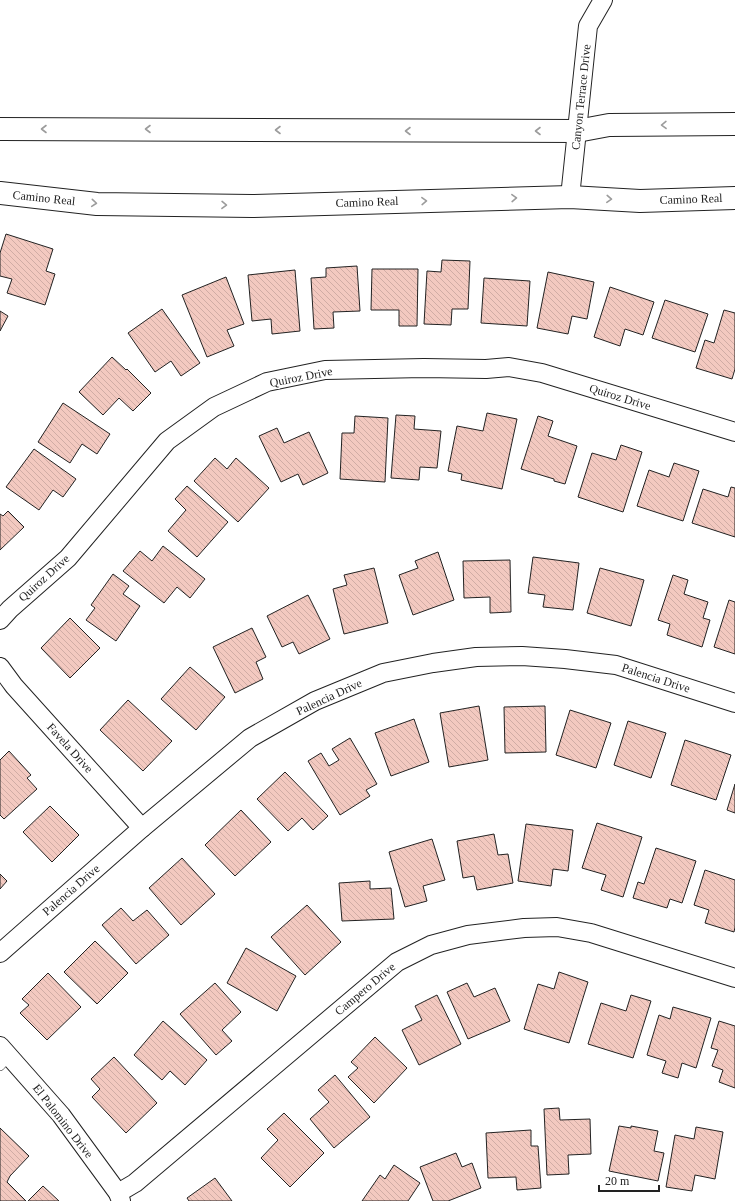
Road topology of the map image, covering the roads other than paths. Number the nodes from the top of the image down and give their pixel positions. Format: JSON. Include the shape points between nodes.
{"nodes":[{"id":1,"x":603,"y":0,"type":"edge"},
{"id":2,"x":735,"y":124,"type":"edge"},
{"id":3,"x":0,"y":128,"type":"edge"},
{"id":4,"x":577,"y":132,"type":"junction"},
{"id":5,"x":0,"y":193,"type":"edge"},
{"id":6,"x":570,"y":197,"type":"junction"},
{"id":7,"x":735,"y":198,"type":"edge"},
{"id":8,"x":735,"y":432,"type":"edge"},
{"id":9,"x":0,"y":620,"type":"edge"},
{"id":10,"x":0,"y":667,"type":"edge"},
{"id":11,"x":735,"y":703,"type":"edge"},
{"id":12,"x":142,"y":828,"type":"junction"},
{"id":13,"x":0,"y":953,"type":"edge"},
{"id":14,"x":735,"y":978,"type":"edge"},
{"id":15,"x":3,"y":1056,"type":"edge"},
{"id":16,"x":120,"y":1197,"type":"edge"}],
"edges":[{"from":1,"to":4,"type":"street","name":"Canyon Terrace Drive","via":[[588,26]]},
{"from":2,"to":4,"type":"main road","one_way":true,"via":[[608,125]]},
{"from":4,"to":3,"type":"main road","one_way":true},
{"from":4,"to":6,"type":"street","name":"Canyon Terrace Drive"},
{"from":5,"to":6,"type":"main road","name":"Camino Real","one_way":true,"via":[[97,204],[252,206]]},
{"from":6,"to":7,"type":"main road","name":"Camino Real","one_way":true,"via":[[640,201]]},
{"from":8,"to":9,"type":"street","name":"Quiroz Drive","via":[[542,373],[509,367],[325,370],[267,382],[214,406],[167,441],[68,558]]},
{"from":10,"to":12,"type":"street","name":"Favela Drive","via":[[14,686]]},
{"from":11,"to":12,"type":"street","name":"Palencia Drive","via":[[616,665],[565,659],[522,656],[476,657],[383,673],[315,701],[250,738]]},
{"from":12,"to":13,"type":"street","name":"Palencia Drive"},
{"from":14,"to":16,"type":"street","name":"Campero Drive","via":[[591,933],[557,927],[468,935],[431,945],[396,962]]},
{"from":15,"to":16,"type":"street","name":"El Palomino Drive","via":[[61,1115]]}]}
